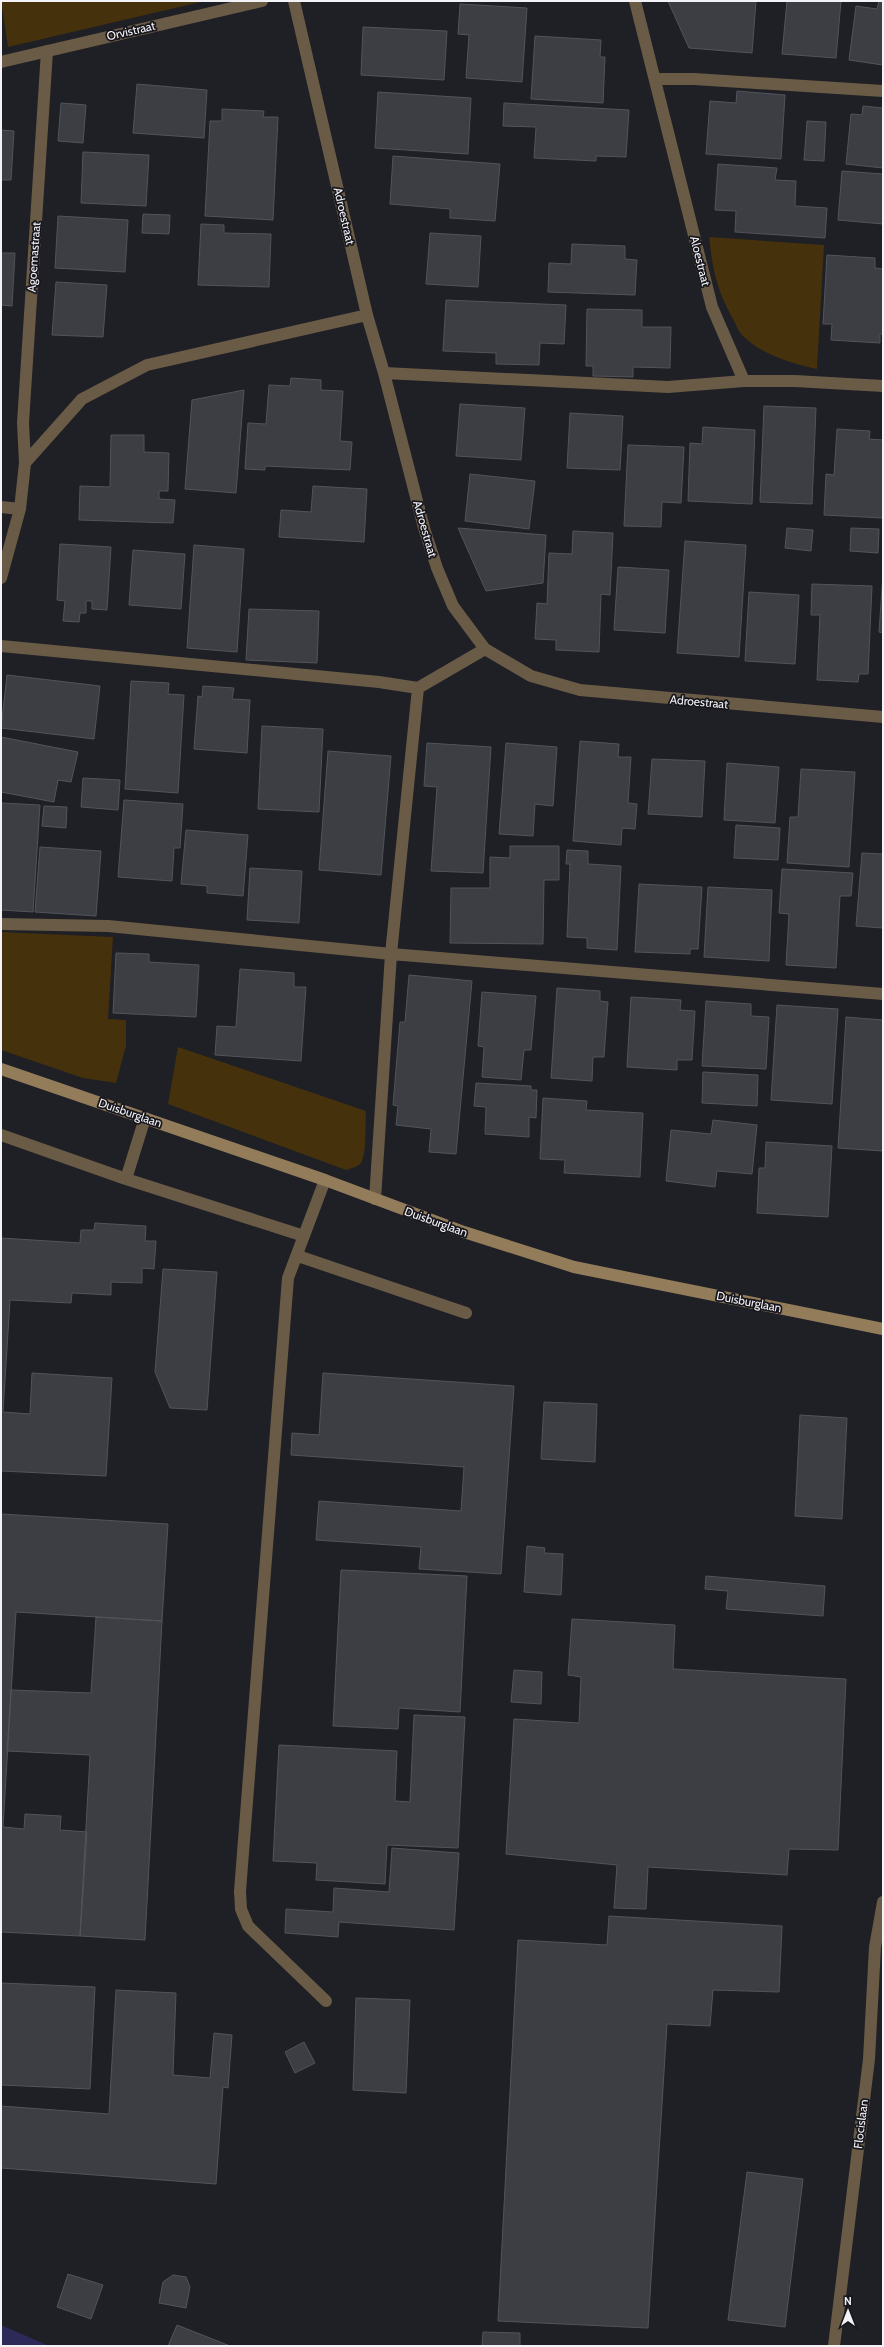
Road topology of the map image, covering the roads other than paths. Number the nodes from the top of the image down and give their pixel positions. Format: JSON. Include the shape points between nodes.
{"nodes":[{"id":1,"x":262,"y":1,"type":"edge"},
{"id":2,"x":294,"y":1,"type":"edge"},
{"id":3,"x":635,"y":1,"type":"edge"},
{"id":4,"x":47,"y":51,"type":"junction"},
{"id":5,"x":1,"y":62,"type":"edge"},
{"id":6,"x":655,"y":79,"type":"junction"},
{"id":7,"x":883,"y":91,"type":"edge"},
{"id":8,"x":367,"y":315,"type":"junction"},
{"id":9,"x":384,"y":373,"type":"junction"},
{"id":10,"x":744,"y":381,"type":"junction"},
{"id":11,"x":883,"y":386,"type":"edge"},
{"id":12,"x":25,"y":463,"type":"junction"},
{"id":13,"x":1,"y":507,"type":"edge"},
{"id":14,"x":20,"y":509,"type":"junction"},
{"id":15,"x":1,"y":578,"type":"edge"},
{"id":16,"x":1,"y":646,"type":"edge"},
{"id":17,"x":485,"y":649,"type":"junction"},
{"id":18,"x":418,"y":688,"type":"junction"},
{"id":19,"x":883,"y":718,"type":"edge"},
{"id":20,"x":1,"y":924,"type":"edge"},
{"id":21,"x":391,"y":954,"type":"junction"},
{"id":22,"x":883,"y":994,"type":"edge"},
{"id":23,"x":1,"y":1069,"type":"edge"},
{"id":24,"x":145,"y":1118,"type":"junction"},
{"id":25,"x":1,"y":1135,"type":"edge"},
{"id":26,"x":126,"y":1179,"type":"junction"},
{"id":27,"x":325,"y":1180,"type":"junction"},
{"id":28,"x":375,"y":1199,"type":"junction"},
{"id":29,"x":304,"y":1236,"type":"junction"},
{"id":30,"x":298,"y":1256,"type":"junction"},
{"id":31,"x":466,"y":1313,"type":"dead end"},
{"id":32,"x":883,"y":1329,"type":"edge"},
{"id":33,"x":883,"y":1902,"type":"edge"},
{"id":34,"x":326,"y":2001,"type":"dead end"},
{"id":35,"x":834,"y":2346,"type":"edge"}],
"edges":[{"from":1,"to":4,"type":"street","name":"Orvistraat"},
{"from":2,"to":8,"type":"street","name":"Adroestraat"},
{"from":3,"to":6,"type":"street","name":"Aloestraat"},
{"from":4,"to":5,"type":"street","name":"Orvistraat"},
{"from":4,"to":12,"type":"street","name":"Agoemastraat","via":[[23,423]]},
{"from":6,"to":7,"type":"street","via":[[694,79]]},
{"from":6,"to":10,"type":"street","name":"Aloestraat","via":[[712,308]]},
{"from":8,"to":9,"type":"street","name":"Adroestraat"},
{"from":8,"to":12,"type":"street","via":[[147,365],[82,399]]},
{"from":9,"to":10,"type":"street","via":[[668,387]]},
{"from":9,"to":17,"type":"street","name":"Adroestraat","via":[[424,528],[437,568],[454,606]]},
{"from":10,"to":11,"type":"street","via":[[795,380]]},
{"from":12,"to":14,"type":"street","name":"Agoemastraat"},
{"from":13,"to":14,"type":"street"},
{"from":14,"to":15,"type":"street","name":"Agoemastraat"},
{"from":16,"to":18,"type":"street"},
{"from":17,"to":18,"type":"street"},
{"from":17,"to":19,"type":"street","name":"Adroestraat","via":[[531,676],[580,690]]},
{"from":18,"to":21,"type":"street"},
{"from":20,"to":21,"type":"street","via":[[108,926]]},
{"from":21,"to":22,"type":"street"},
{"from":21,"to":28,"type":"street"},
{"from":23,"to":24,"type":"street","name":"Duisburglaan"},
{"from":24,"to":26,"type":"street"},
{"from":24,"to":27,"type":"street","name":"Duisburglaan"},
{"from":25,"to":26,"type":"street"},
{"from":26,"to":29,"type":"street"},
{"from":27,"to":28,"type":"street","name":"Duisburglaan"},
{"from":27,"to":29,"type":"street"},
{"from":28,"to":32,"type":"street","name":"Duisburglaan","via":[[464,1232],[574,1267]]},
{"from":29,"to":30,"type":"street"},
{"from":30,"to":31,"type":"street"},
{"from":30,"to":34,"type":"street","via":[[288,1278],[240,1891],[241,1909],[248,1926]]},
{"from":33,"to":35,"type":"street","name":"Flocislaan","via":[[875,1947],[869,2059]]}]}
